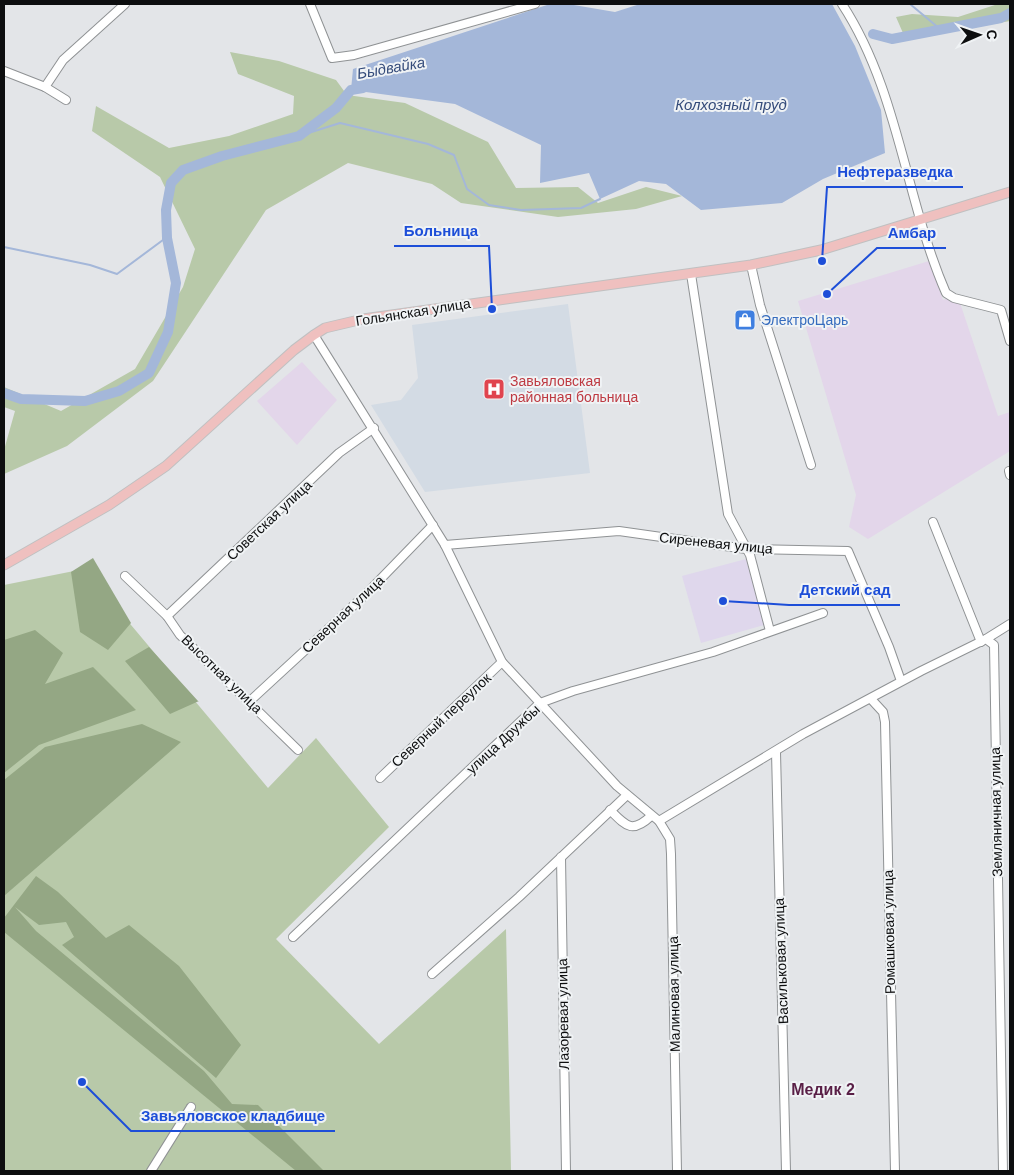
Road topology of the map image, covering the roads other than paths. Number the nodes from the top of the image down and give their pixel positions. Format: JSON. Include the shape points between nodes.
{"nodes":[{"id":1,"x":125,"y":4,"type":"edge"},
{"id":2,"x":310,"y":4,"type":"edge"},
{"id":3,"x":535,"y":4,"type":"edge"},
{"id":4,"x":842,"y":4,"type":"edge"},
{"id":5,"x":4,"y":70,"type":"edge"},
{"id":6,"x":44,"y":87,"type":"junction"},
{"id":7,"x":66,"y":100,"type":"dead end"},
{"id":8,"x":1010,"y":192,"type":"edge"},
{"id":9,"x":919,"y":220,"type":"junction"},
{"id":10,"x":751,"y":265,"type":"junction"},
{"id":11,"x":691,"y":274,"type":"junction"},
{"id":12,"x":314,"y":335,"type":"junction"},
{"id":13,"x":1010,"y":342,"type":"edge"},
{"id":14,"x":374,"y":428,"type":"junction"},
{"id":15,"x":811,"y":465,"type":"dead end"},
{"id":16,"x":933,"y":522,"type":"dead end"},
{"id":17,"x":433,"y":525,"type":"junction"},
{"id":18,"x":445,"y":546,"type":"junction"},
{"id":19,"x":746,"y":549,"type":"junction"},
{"id":20,"x":4,"y":565,"type":"edge"},
{"id":21,"x":125,"y":576,"type":"dead end"},
{"id":22,"x":823,"y":613,"type":"dead end"},
{"id":23,"x":167,"y":616,"type":"junction"},
{"id":24,"x":1010,"y":624,"type":"edge"},
{"id":25,"x":770,"y":631,"type":"junction"},
{"id":26,"x":984,"y":640,"type":"junction"},
{"id":27,"x":502,"y":662,"type":"junction"},
{"id":28,"x":901,"y":681,"type":"junction"},
{"id":29,"x":870,"y":699,"type":"junction"},
{"id":30,"x":250,"y":700,"type":"junction"},
{"id":31,"x":540,"y":703,"type":"junction"},
{"id":32,"x":298,"y":750,"type":"dead end"},
{"id":33,"x":776,"y":752,"type":"junction"},
{"id":34,"x":380,"y":778,"type":"dead end"},
{"id":35,"x":626,"y":795,"type":"junction"},
{"id":36,"x":610,"y":810,"type":"junction"},
{"id":37,"x":651,"y":816,"type":"junction"},
{"id":38,"x":659,"y":821,"type":"junction"},
{"id":39,"x":561,"y":857,"type":"junction"},
{"id":40,"x":293,"y":937,"type":"dead end"},
{"id":41,"x":432,"y":974,"type":"dead end"},
{"id":42,"x":191,"y":1107,"type":"dead end"},
{"id":43,"x":151,"y":1171,"type":"edge"},
{"id":44,"x":566,"y":1171,"type":"edge"},
{"id":45,"x":677,"y":1171,"type":"edge"},
{"id":46,"x":786,"y":1171,"type":"edge"},
{"id":47,"x":894,"y":1171,"type":"edge"},
{"id":48,"x":1004,"y":1171,"type":"edge"}],
"edges":[{"from":1,"to":6,"type":"street","via":[[63,60]]},
{"from":2,"to":3,"type":"street","via":[[332,58],[354,55]]},
{"from":4,"to":9,"type":"street","via":[[872,58]]},
{"from":5,"to":6,"type":"street"},
{"from":6,"to":7,"type":"street"},
{"from":8,"to":9,"type":"main road","name":"Гольянская улица"},
{"from":9,"to":10,"type":"main road","name":"Гольянская улица","via":[[821,250]]},
{"from":9,"to":13,"type":"street","via":[[946,293],[960,300],[1001,310]]},
{"from":10,"to":11,"type":"main road","name":"Гольянская улица"},
{"from":10,"to":15,"type":"street","via":[[760,305]]},
{"from":11,"to":12,"type":"main road","name":"Гольянская улица","via":[[363,319],[334,325]]},
{"from":11,"to":19,"type":"street","via":[[728,514]]},
{"from":12,"to":14,"type":"street"},
{"from":12,"to":20,"type":"main road","name":"Гольянская улица","via":[[166,466],[109,505]]},
{"from":14,"to":17,"type":"street"},
{"from":14,"to":23,"type":"street","name":"Советская улица","via":[[340,454]]},
{"from":16,"to":26,"type":"street","name":"Земляничная улица"},
{"from":17,"to":18,"type":"street"},
{"from":17,"to":30,"type":"street","name":"Северная улица","via":[[366,594]]},
{"from":18,"to":19,"type":"street","name":"Сиреневая улица","via":[[619,531]]},
{"from":18,"to":27,"type":"street"},
{"from":19,"to":25,"type":"street"},
{"from":19,"to":28,"type":"street","name":"Сиреневая улица","via":[[848,551]]},
{"from":21,"to":23,"type":"street","name":"Высотная улица"},
{"from":22,"to":25,"type":"street","name":"улица Дружбы"},
{"from":23,"to":30,"type":"street","name":"Высотная улица","via":[[180,635]]},
{"from":24,"to":26,"type":"street"},
{"from":25,"to":31,"type":"street","name":"улица Дружбы","via":[[712,652]]},
{"from":26,"to":28,"type":"street"},
{"from":26,"to":48,"type":"street","name":"Земляничная улица","via":[[995,650]]},
{"from":27,"to":31,"type":"street"},
{"from":27,"to":34,"type":"street","name":"Северный переулок"},
{"from":28,"to":29,"type":"street"},
{"from":29,"to":33,"type":"street"},
{"from":29,"to":47,"type":"street","name":"Ромашковая улица","via":[[883,712],[885,722]]},
{"from":30,"to":32,"type":"street","name":"Высотная улица"},
{"from":31,"to":35,"type":"street"},
{"from":31,"to":40,"type":"street","name":"улица Дружбы"},
{"from":33,"to":38,"type":"street"},
{"from":33,"to":46,"type":"street","name":"Васильковая улица"},
{"from":35,"to":36,"type":"street"},
{"from":35,"to":37,"type":"street"},
{"from":36,"to":37,"type":"street","via":[[624,824],[633,827],[641,826]]},
{"from":36,"to":39,"type":"street"},
{"from":37,"to":38,"type":"street"},
{"from":38,"to":45,"type":"street","name":"Малиновая улица","via":[[670,839],[671,854]]},
{"from":39,"to":41,"type":"street"},
{"from":39,"to":44,"type":"street","name":"Лазоревая улица"},
{"from":42,"to":43,"type":"street"}]}
